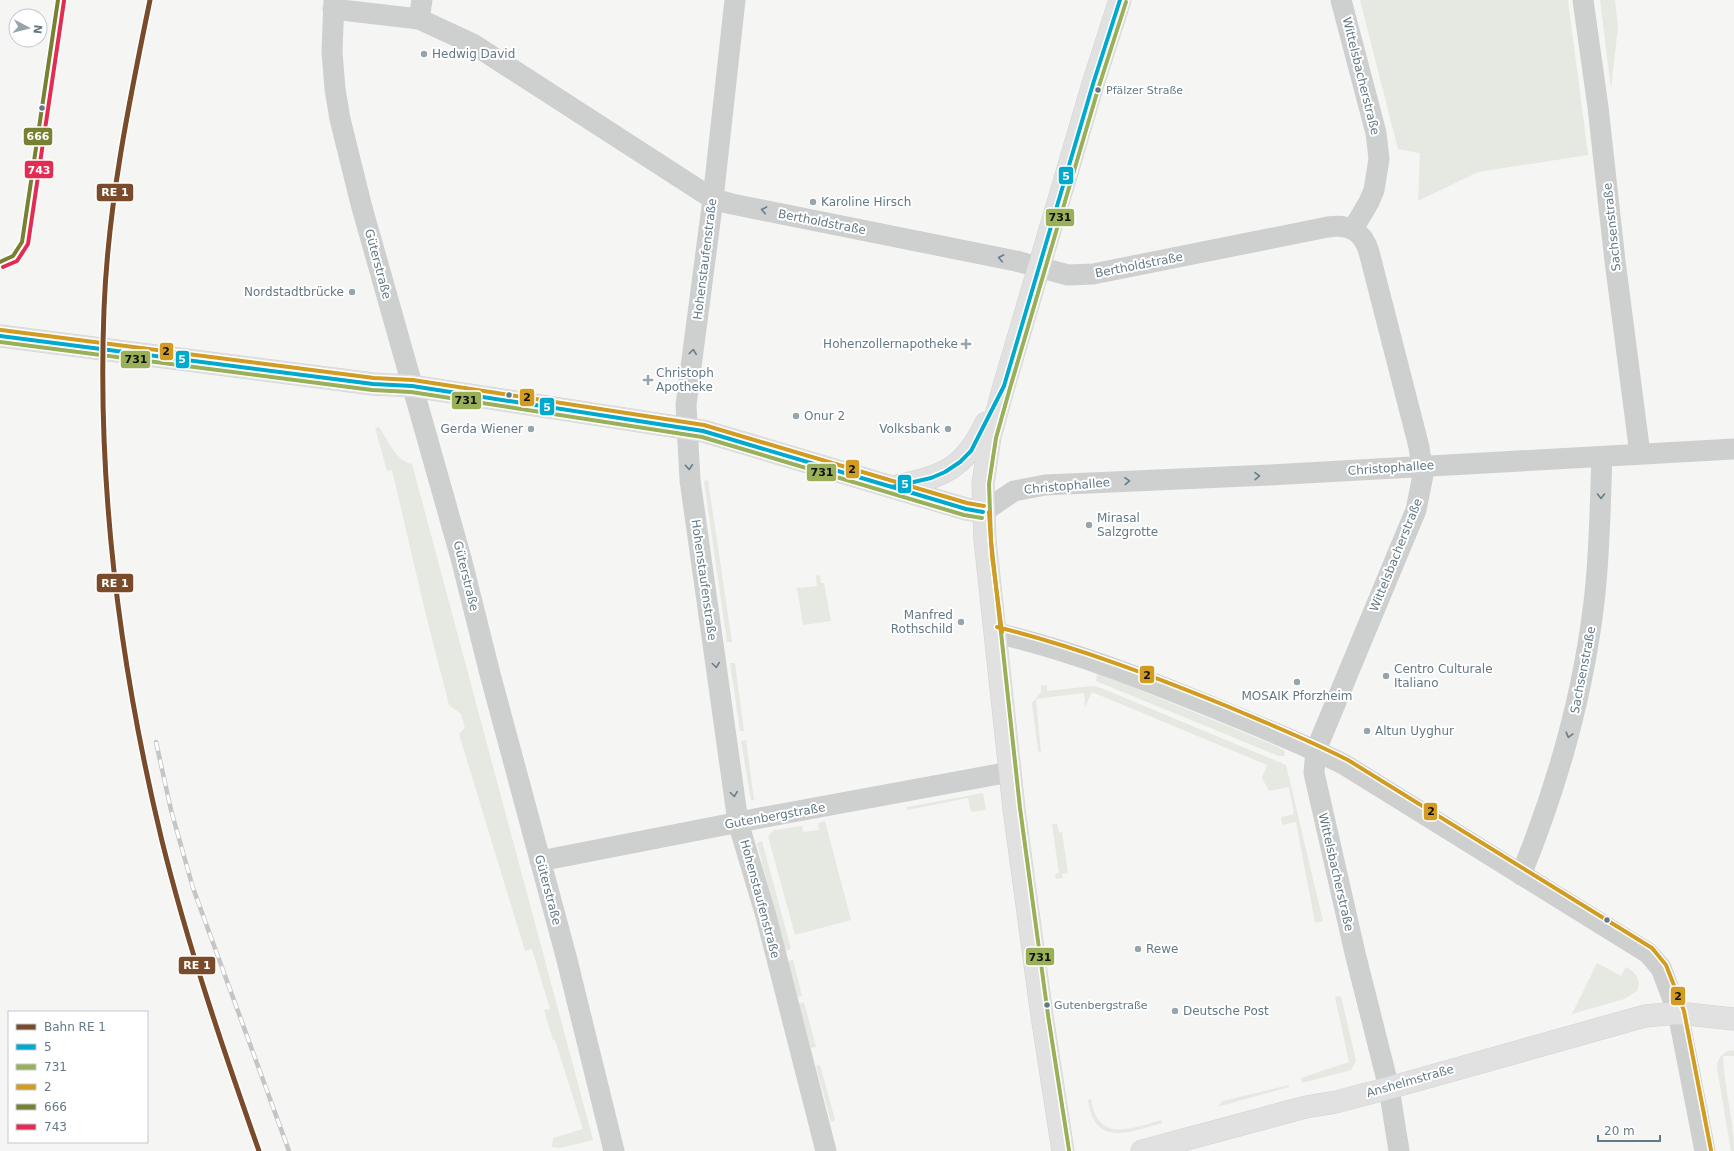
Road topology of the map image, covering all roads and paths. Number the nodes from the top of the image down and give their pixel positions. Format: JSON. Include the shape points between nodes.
{"nodes":[{"id":1,"x":735,"y":0,"type":"edge"},
{"id":2,"x":1120,"y":0,"type":"edge"},
{"id":3,"x":1341,"y":0,"type":"edge"},
{"id":4,"x":1583,"y":0,"type":"edge"},
{"id":5,"x":333,"y":5,"type":"edge"},
{"id":6,"x":420,"y":9,"type":"edge"},
{"id":7,"x":713,"y":199,"type":"junction"},
{"id":8,"x":1354,"y":229,"type":"junction"},
{"id":9,"x":1039,"y":267,"type":"junction"},
{"id":10,"x":0,"y":336,"type":"edge"},
{"id":11,"x":412,"y":386,"type":"junction"},
{"id":12,"x":1004,"y":386,"type":"junction"},
{"id":13,"x":687,"y":428,"type":"junction"},
{"id":14,"x":1734,"y":449,"type":"edge"},
{"id":15,"x":1640,"y":454,"type":"junction"},
{"id":16,"x":1602,"y":457,"type":"junction"},
{"id":17,"x":1423,"y":466,"type":"junction"},
{"id":18,"x":892,"y":487,"type":"junction"},
{"id":19,"x":983,"y":512,"type":"junction"},
{"id":20,"x":996,"y":633,"type":"junction"},
{"id":21,"x":1316,"y":750,"type":"junction"},
{"id":22,"x":1010,"y":772,"type":"junction"},
{"id":23,"x":738,"y":822,"type":"junction"},
{"id":24,"x":540,"y":861,"type":"junction"},
{"id":25,"x":1521,"y":875,"type":"junction"},
{"id":26,"x":1678,"y":1012,"type":"junction"},
{"id":27,"x":1734,"y":1019,"type":"edge"},
{"id":28,"x":1388,"y":1088,"type":"junction"},
{"id":29,"x":614,"y":1151,"type":"edge"},
{"id":30,"x":826,"y":1151,"type":"edge"},
{"id":31,"x":1063,"y":1151,"type":"edge"},
{"id":32,"x":1142,"y":1151,"type":"edge"},
{"id":33,"x":1399,"y":1151,"type":"edge"},
{"id":34,"x":1705,"y":1151,"type":"edge"}],
"edges":[{"from":1,"to":7,"type":"street","name":"Hohenstaufenstraße"},
{"from":2,"to":9,"type":"main road"},
{"from":3,"to":8,"type":"street","name":"Wittelsbacherstraße","via":[[1372,114],[1378,147],[1374,190]]},
{"from":4,"to":15,"type":"street","name":"Sachsenstraße"},
{"from":5,"to":6,"type":"street","name":"Bertholdstraße"},
{"from":5,"to":11,"type":"street","name":"Güterstraße","via":[[332,52],[340,119]]},
{"from":6,"to":7,"type":"street","name":"Bertholdstraße"},
{"from":9,"to":7,"type":"street","name":"Bertholdstraße","one_way":true},
{"from":13,"to":7,"type":"street","name":"Hohenstaufenstraße","one_way":true,"via":[[686,405]]},
{"from":8,"to":9,"type":"street","name":"Bertholdstraße","via":[[1346,226],[1328,227],[1082,275],[1068,275]]},
{"from":8,"to":17,"type":"street","name":"Wittelsbacherstraße","via":[[1366,242],[1369,252]]},
{"from":9,"to":12,"type":"main road"},
{"from":10,"to":11,"type":"main road","via":[[374,384]]},
{"from":11,"to":13,"type":"main road"},
{"from":11,"to":24,"type":"street","name":"Güterstraße","via":[[460,551]]},
{"from":12,"to":18,"type":"main road","via":[[977,441],[960,462],[931,478]]},
{"from":12,"to":19,"type":"main road","via":[[985,464]]},
{"from":13,"to":18,"type":"main road"},
{"from":13,"to":23,"type":"street","name":"Hohenstaufenstraße","one_way":true,"via":[[690,480]]},
{"from":14,"to":15,"type":"street","name":"Christophallee"},
{"from":15,"to":16,"type":"street","name":"Christophallee"},
{"from":16,"to":17,"type":"street","name":"Christophallee"},
{"from":16,"to":25,"type":"street","name":"Sachsenstraße","one_way":true,"via":[[1599,551],[1584,670],[1556,782]]},
{"from":19,"to":17,"type":"street","name":"Christophallee","one_way":true,"via":[[1014,490],[1045,485]]},
{"from":17,"to":21,"type":"street","name":"Wittelsbacherstraße","via":[[1416,510]]},
{"from":18,"to":19,"type":"main road","via":[[966,510]]},
{"from":19,"to":20,"type":"main road"},
{"from":20,"to":21,"type":"street","via":[[1038,643],[1143,678]]},
{"from":20,"to":22,"type":"main road"},
{"from":21,"to":25,"type":"street","via":[[1345,765]]},
{"from":21,"to":28,"type":"street","name":"Wittelsbacherstraße","via":[[1314,780]]},
{"from":22,"to":23,"type":"street","name":"Gutenbergstraße"},
{"from":22,"to":31,"type":"main road","via":[[1041,1009]]},
{"from":23,"to":24,"type":"street","name":"Gutenbergstraße"},
{"from":23,"to":30,"type":"street","name":"Hohenstaufenstraße","via":[[766,916]]},
{"from":24,"to":29,"type":"street","name":"Güterstraße"},
{"from":25,"to":26,"type":"street","via":[[1648,953],[1661,968]]},
{"from":26,"to":27,"type":"main road","name":"Anshelmstraße"},
{"from":26,"to":28,"type":"main road","name":"Anshelmstraße","via":[[1622,1021]]},
{"from":26,"to":34,"type":"street"},
{"from":28,"to":32,"type":"main road","name":"Anshelmstraße","via":[[1336,1102],[1306,1106]]},
{"from":28,"to":33,"type":"street","name":"Wittelsbacherstraße"}]}
